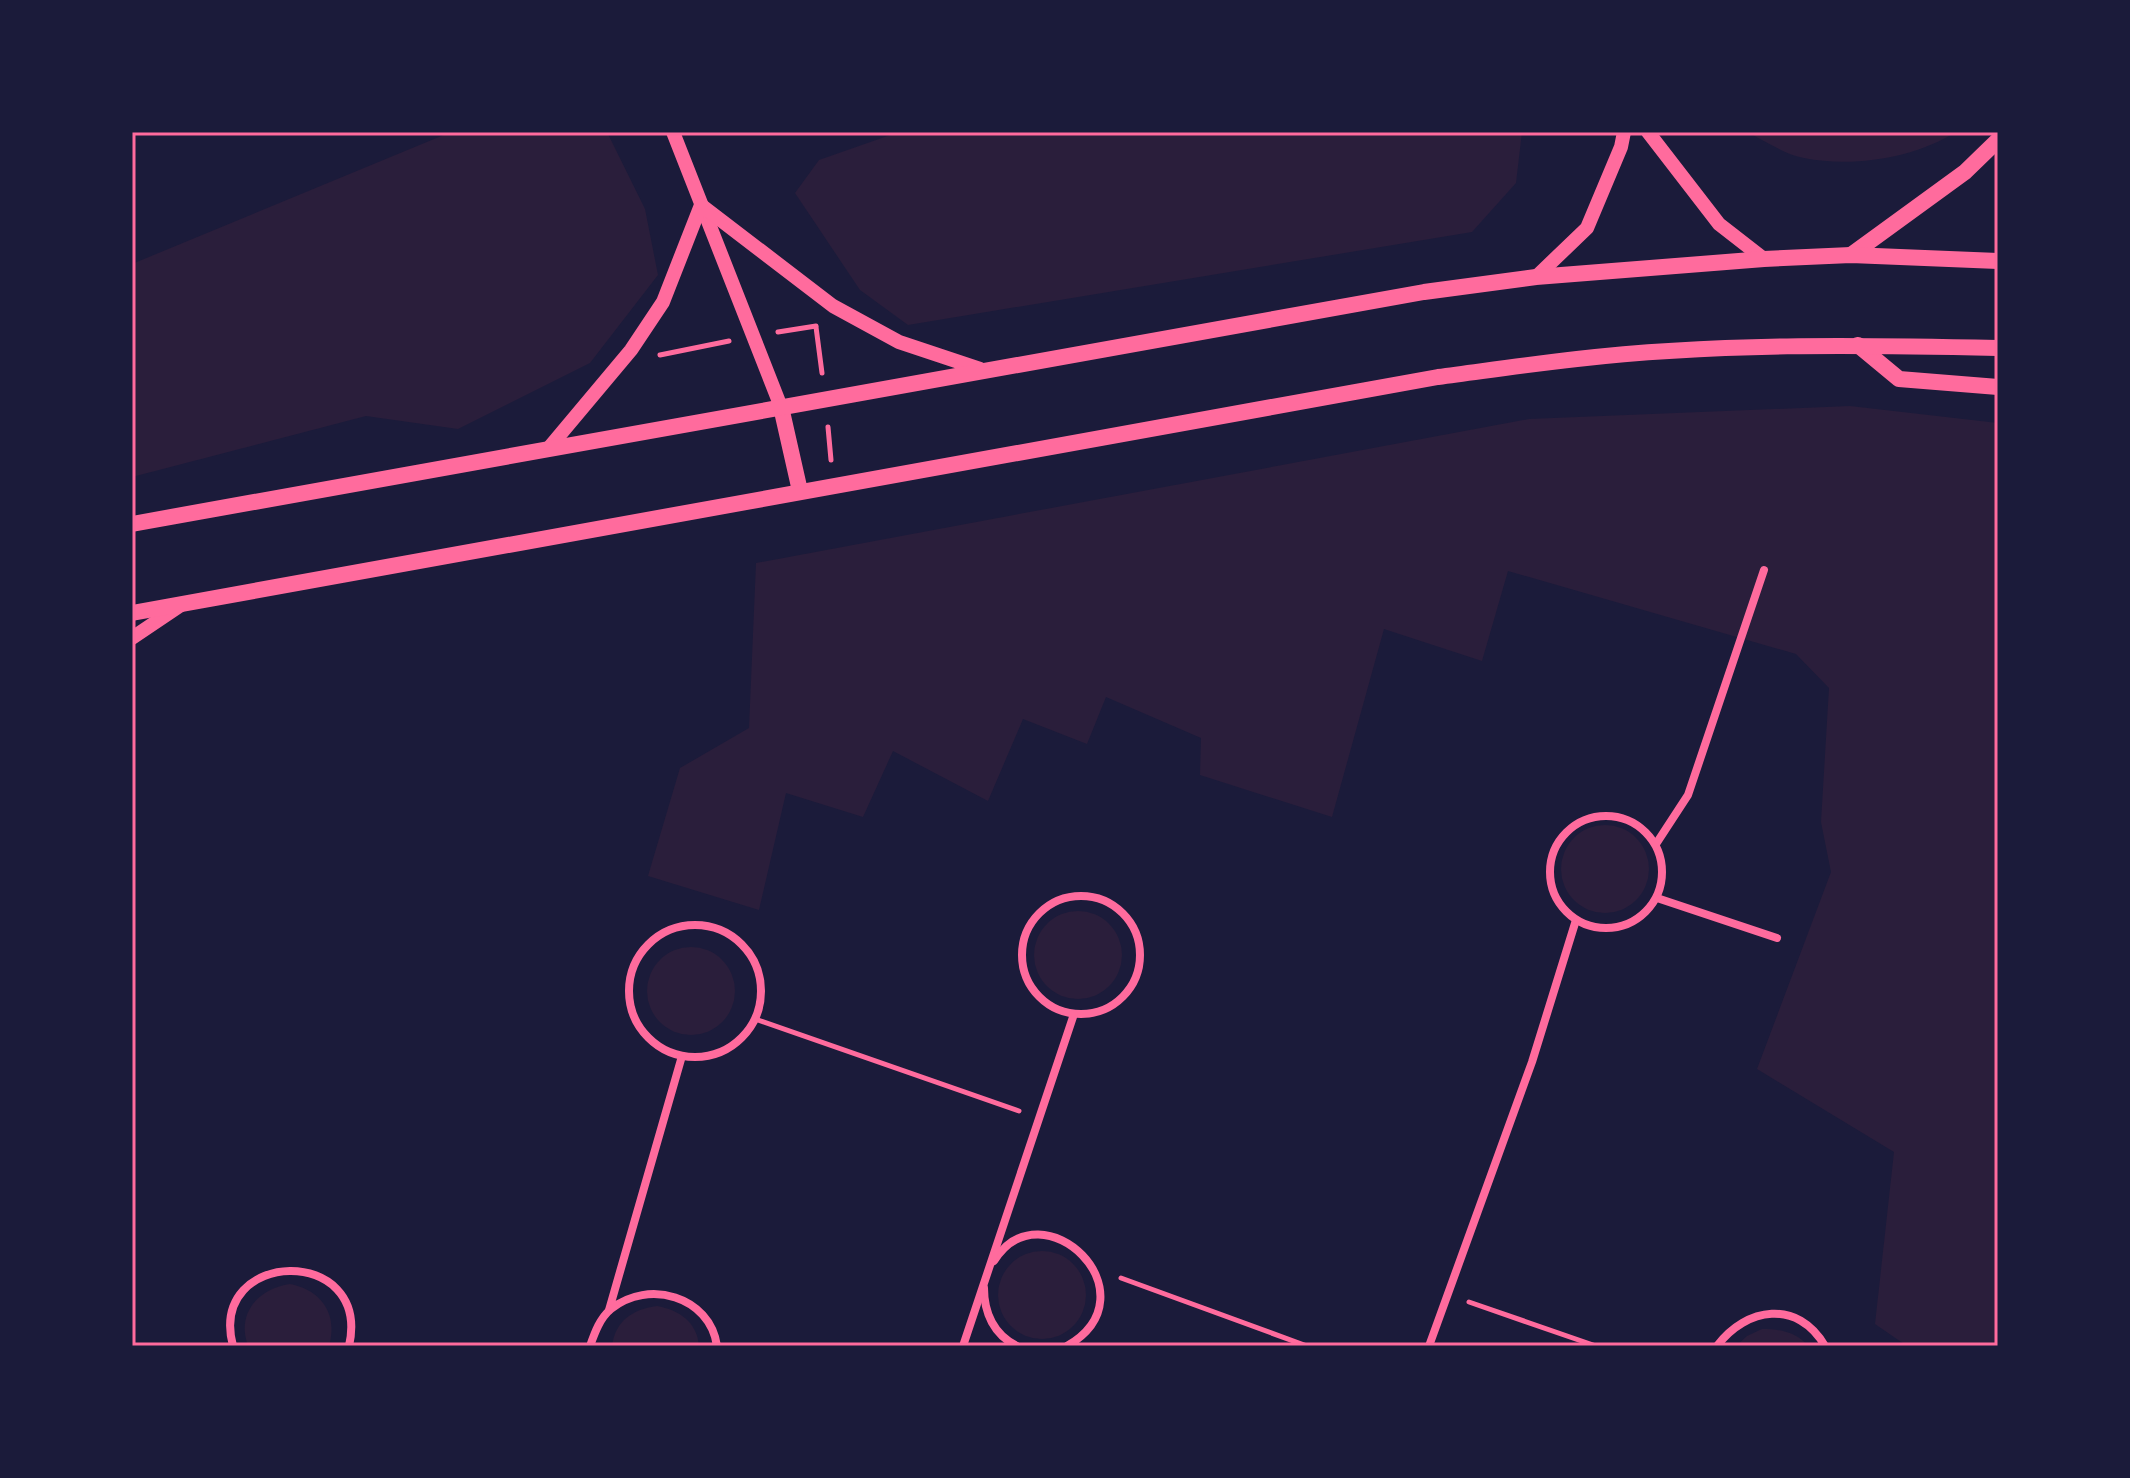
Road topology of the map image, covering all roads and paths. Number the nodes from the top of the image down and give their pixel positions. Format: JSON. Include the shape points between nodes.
{"nodes":[{"id":1,"x":673,"y":132,"type":"edge"},
{"id":2,"x":1624,"y":132,"type":"edge"},
{"id":3,"x":1648,"y":132,"type":"edge"},
{"id":4,"x":1998,"y":140,"type":"edge"},
{"id":5,"x":701,"y":205,"type":"junction"},
{"id":6,"x":1851,"y":255,"type":"junction"},
{"id":7,"x":1764,"y":259,"type":"junction"},
{"id":8,"x":1998,"y":261,"type":"edge"},
{"id":9,"x":1536,"y":277,"type":"junction"},
{"id":10,"x":1858,"y":345,"type":"junction"},
{"id":11,"x":1998,"y":348,"type":"edge"},
{"id":12,"x":980,"y":369,"type":"junction"},
{"id":13,"x":1998,"y":387,"type":"edge"},
{"id":14,"x":781,"y":407,"type":"junction"},
{"id":15,"x":548,"y":449,"type":"junction"},
{"id":16,"x":800,"y":491,"type":"junction"},
{"id":17,"x":132,"y":524,"type":"edge"},
{"id":18,"x":1764,"y":570,"type":"dead end"},
{"id":19,"x":187,"y":601,"type":"junction"},
{"id":20,"x":132,"y":613,"type":"edge"},
{"id":21,"x":132,"y":638,"type":"edge"},
{"id":22,"x":1656,"y":844,"type":"junction"},
{"id":23,"x":1657,"y":898,"type":"junction"},
{"id":24,"x":1576,"y":920,"type":"junction"},
{"id":25,"x":1777,"y":938,"type":"dead end"},
{"id":26,"x":1074,"y":1014,"type":"junction"},
{"id":27,"x":755,"y":1019,"type":"junction"},
{"id":28,"x":682,"y":1056,"type":"junction"},
{"id":29,"x":1039,"y":1118,"type":"junction"},
{"id":30,"x":1094,"y":1268,"type":"junction"},
{"id":31,"x":987,"y":1273,"type":"junction"},
{"id":32,"x":1448,"y":1294,"type":"junction"},
{"id":33,"x":609,"y":1310,"type":"junction"},
{"id":34,"x":233,"y":1346,"type":"edge"},
{"id":35,"x":349,"y":1346,"type":"edge"},
{"id":36,"x":590,"y":1346,"type":"edge"},
{"id":37,"x":717,"y":1346,"type":"edge"},
{"id":38,"x":963,"y":1346,"type":"edge"},
{"id":39,"x":1017,"y":1346,"type":"edge"},
{"id":40,"x":1067,"y":1346,"type":"edge"},
{"id":41,"x":1307,"y":1346,"type":"edge"},
{"id":42,"x":1429,"y":1346,"type":"edge"},
{"id":43,"x":1596,"y":1346,"type":"edge"},
{"id":44,"x":1717,"y":1346,"type":"edge"},
{"id":45,"x":1825,"y":1346,"type":"edge"}],
"edges":[{"from":1,"to":5,"type":"street"},
{"from":2,"to":9,"type":"street","via":[[1587,228]]},
{"from":3,"to":7,"type":"street","via":[[1719,224]]},
{"from":4,"to":6,"type":"main road","via":[[1965,172]]},
{"from":5,"to":12,"type":"street","via":[[833,306],[899,342]]},
{"from":5,"to":14,"type":"street"},
{"from":5,"to":15,"type":"street","via":[[663,302],[631,350]]},
{"from":6,"to":7,"type":"main road"},
{"from":6,"to":8,"type":"main road"},
{"from":7,"to":9,"type":"main road"},
{"from":9,"to":12,"type":"main road"},
{"from":10,"to":11,"type":"main road"},
{"from":10,"to":13,"type":"main road","via":[[1899,379]]},
{"from":10,"to":16,"type":"main road","via":[[1580,358],[1454,375]]},
{"from":12,"to":14,"type":"main road"},
{"from":14,"to":15,"type":"main road"},
{"from":14,"to":16,"type":"main road"},
{"from":15,"to":17,"type":"main road"},
{"from":16,"to":19,"type":"main road"},
{"from":18,"to":22,"type":"street","via":[[1688,795]]},
{"from":19,"to":20,"type":"main road"},
{"from":19,"to":21,"type":"street"},
{"from":22,"to":23,"type":"street","via":[[1662,871]]},
{"from":22,"to":24,"type":"street","via":[[1644,829],[1610,815],[1574,825],[1552,855],[1550,874],[1553,892]]},
{"from":23,"to":24,"type":"street","via":[[1638,919],[1612,929]]},
{"from":23,"to":25,"type":"street"},
{"from":24,"to":32,"type":"street","via":[[1532,1062]]},
{"from":26,"to":26,"type":"street","via":[[1094,1013],[1119,999],[1136,976],[1140,957],[1137,938],[1122,913],[1097,898],[1059,900],[1042,910],[1023,943],[1028,982],[1040,998]]},
{"from":26,"to":29,"type":"street"},
{"from":27,"to":28,"type":"street","via":[[725,1050],[704,1057]]},
{"from":27,"to":28,"type":"street","via":[[760,976],[737,939],[696,924],[655,936],[630,972],[628,994],[644,1034]]},
{"from":27,"to":29,"type":"path"},
{"from":28,"to":33,"type":"street"},
{"from":29,"to":31,"type":"street"},
{"from":30,"to":31,"type":"street","via":[[1067,1241],[1030,1236],[997,1256]]},
{"from":30,"to":40,"type":"street","via":[[1099,1306],[1092,1324]]},
{"from":30,"to":41,"type":"path"},
{"from":31,"to":38,"type":"street"},
{"from":31,"to":39,"type":"street","via":[[986,1310],[995,1328]]},
{"from":32,"to":42,"type":"street"},
{"from":32,"to":43,"type":"path"},
{"from":33,"to":36,"type":"street"},
{"from":33,"to":37,"type":"street","via":[[627,1298],[669,1295],[706,1318]]},
{"from":34,"to":35,"type":"street","via":[[231,1316],[238,1298],[269,1272],[289,1269],[327,1280],[341,1295],[350,1313]]},
{"from":44,"to":45,"type":"street","via":[[1745,1319],[1765,1313],[1803,1322]]}]}
